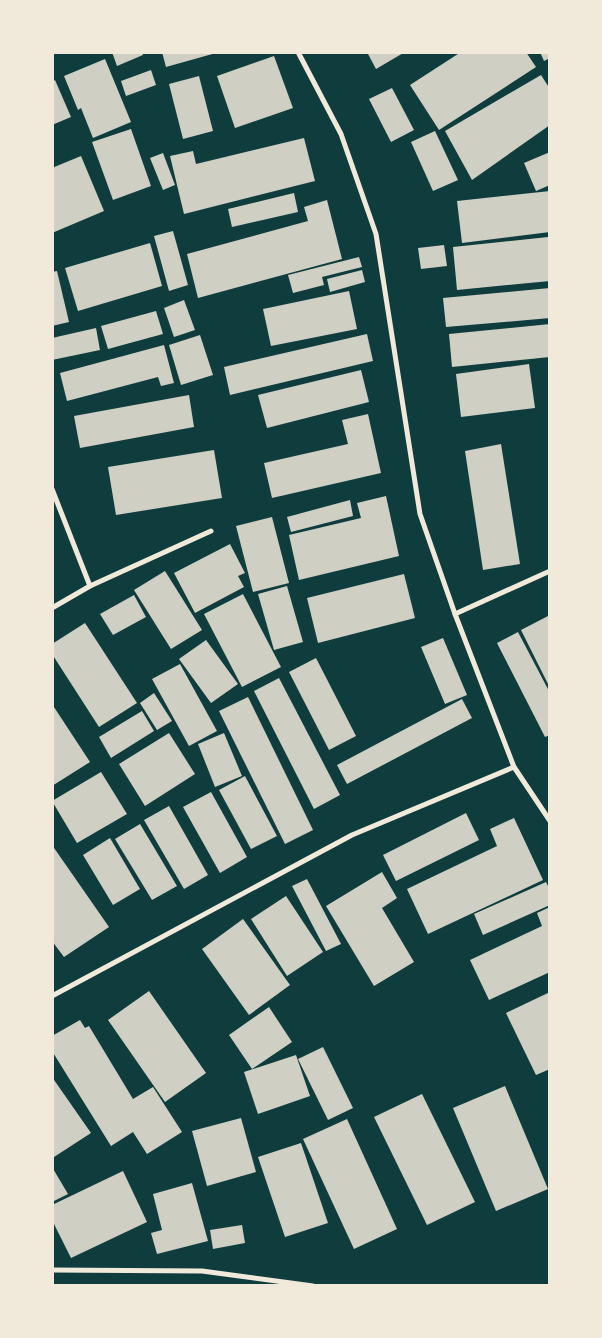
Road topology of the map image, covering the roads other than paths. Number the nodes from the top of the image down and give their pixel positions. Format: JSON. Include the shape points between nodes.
{"nodes":[{"id":1,"x":298,"y":52,"type":"edge"},
{"id":2,"x":52,"y":489,"type":"edge"},
{"id":3,"x":211,"y":530,"type":"dead end"},
{"id":4,"x":550,"y":570,"type":"edge"},
{"id":5,"x":90,"y":586,"type":"junction"},
{"id":6,"x":52,"y":608,"type":"edge"},
{"id":7,"x":455,"y":614,"type":"junction"},
{"id":8,"x":514,"y":767,"type":"junction"},
{"id":9,"x":550,"y":821,"type":"edge"},
{"id":10,"x":52,"y":996,"type":"edge"},
{"id":11,"x":52,"y":1270,"type":"edge"},
{"id":12,"x":313,"y":1286,"type":"edge"}],
"edges":[{"from":1,"to":7,"type":"street","via":[[341,134],[376,234],[420,514]]},
{"from":2,"to":5,"type":"street"},
{"from":3,"to":5,"type":"street"},
{"from":4,"to":7,"type":"street"},
{"from":5,"to":6,"type":"street"},
{"from":7,"to":8,"type":"street"},
{"from":8,"to":9,"type":"street"},
{"from":8,"to":10,"type":"street","via":[[352,835]]},
{"from":11,"to":12,"type":"street","via":[[202,1271]]}]}
